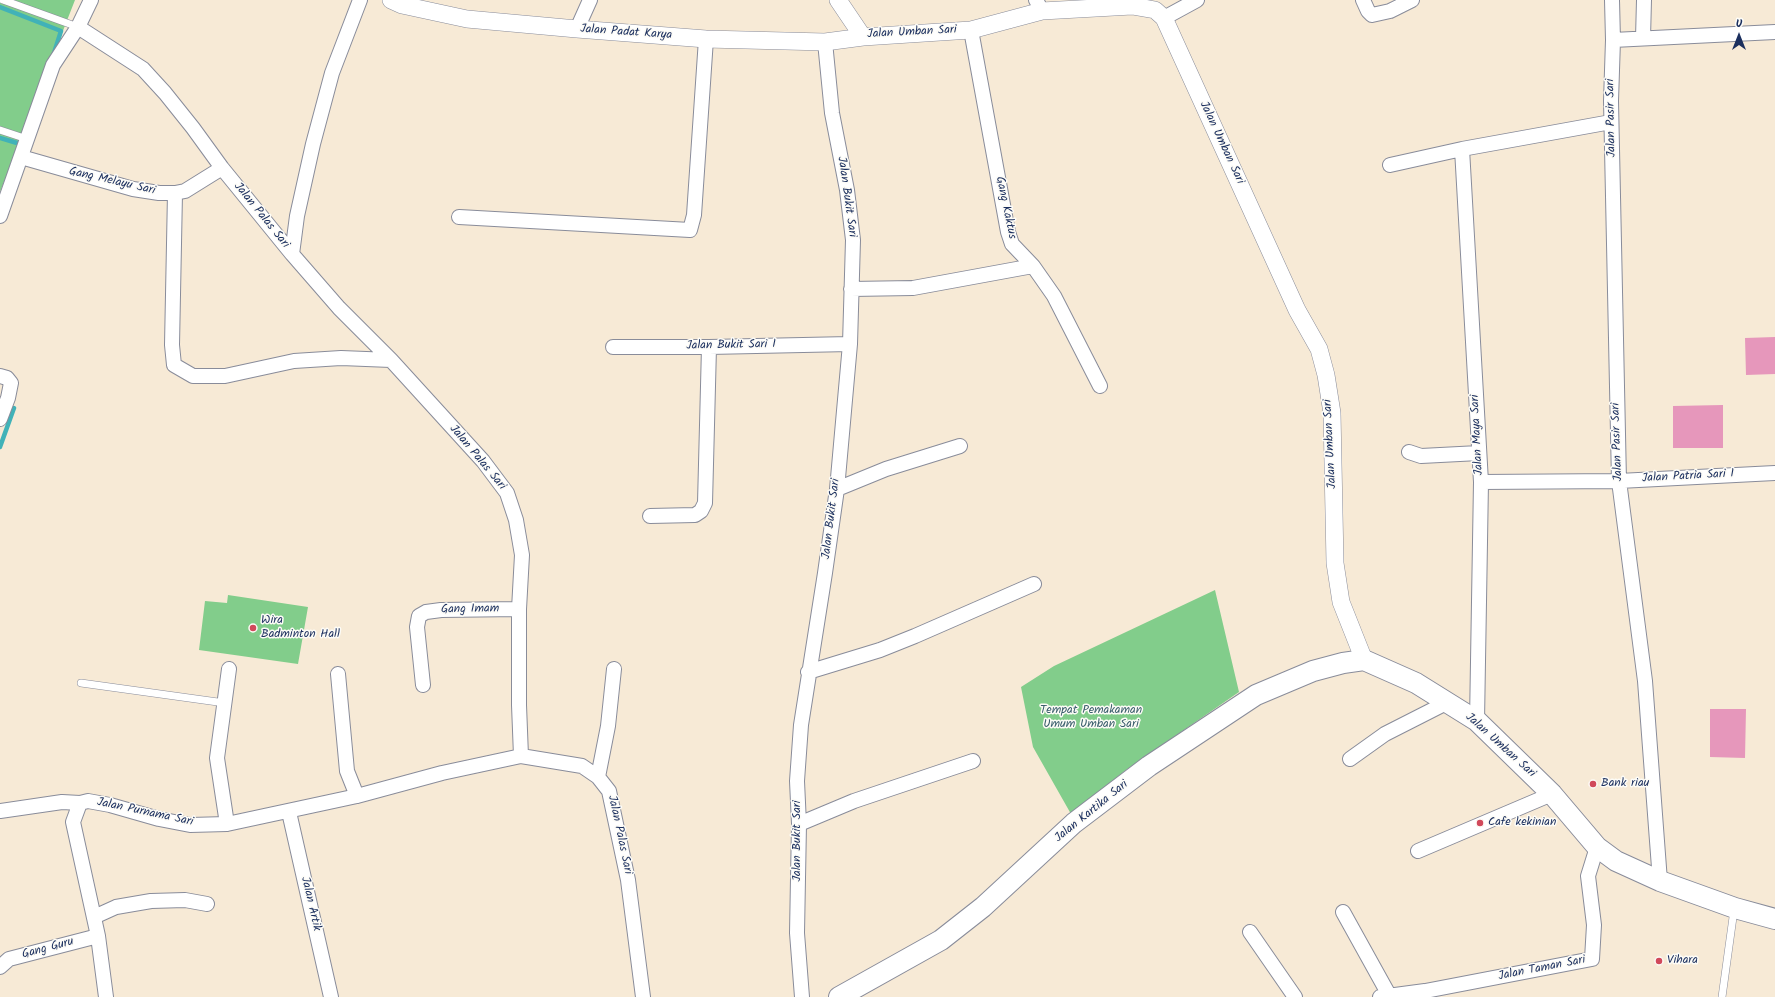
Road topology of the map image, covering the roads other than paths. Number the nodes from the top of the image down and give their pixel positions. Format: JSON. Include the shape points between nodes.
{"nodes":[{"id":1,"x":3,"y":0,"type":"edge"},
{"id":2,"x":90,"y":0,"type":"edge"},
{"id":3,"x":360,"y":0,"type":"edge"},
{"id":4,"x":391,"y":0,"type":"edge"},
{"id":5,"x":590,"y":0,"type":"edge"},
{"id":6,"x":838,"y":0,"type":"edge"},
{"id":7,"x":1197,"y":0,"type":"edge"},
{"id":8,"x":1363,"y":0,"type":"edge"},
{"id":9,"x":1412,"y":0,"type":"edge"},
{"id":10,"x":1612,"y":0,"type":"edge"},
{"id":11,"x":1644,"y":0,"type":"edge"},
{"id":12,"x":1039,"y":6,"type":"edge"},
{"id":13,"x":1156,"y":9,"type":"edge"},
{"id":14,"x":78,"y":27,"type":"junction"},
{"id":15,"x":576,"y":29,"type":"junction"},
{"id":16,"x":971,"y":30,"type":"junction"},
{"id":17,"x":1775,"y":32,"type":"edge"},
{"id":18,"x":863,"y":37,"type":"junction"},
{"id":19,"x":1643,"y":38,"type":"junction"},
{"id":20,"x":706,"y":39,"type":"junction"},
{"id":21,"x":1613,"y":40,"type":"junction"},
{"id":22,"x":825,"y":42,"type":"junction"},
{"id":23,"x":1611,"y":122,"type":"junction"},
{"id":24,"x":0,"y":130,"type":"edge"},
{"id":25,"x":27,"y":139,"type":"junction"},
{"id":26,"x":1462,"y":149,"type":"junction"},
{"id":27,"x":21,"y":157,"type":"junction"},
{"id":28,"x":1390,"y":165,"type":"dead end"},
{"id":29,"x":222,"y":168,"type":"junction"},
{"id":30,"x":175,"y":193,"type":"junction"},
{"id":31,"x":0,"y":216,"type":"edge"},
{"id":32,"x":459,"y":217,"type":"dead end"},
{"id":33,"x":292,"y":254,"type":"junction"},
{"id":34,"x":1033,"y":266,"type":"junction"},
{"id":35,"x":851,"y":289,"type":"junction"},
{"id":36,"x":850,"y":344,"type":"junction"},
{"id":37,"x":613,"y":348,"type":"dead end"},
{"id":38,"x":709,"y":348,"type":"junction"},
{"id":39,"x":390,"y":360,"type":"junction"},
{"id":40,"x":0,"y":376,"type":"edge"},
{"id":41,"x":1100,"y":386,"type":"dead end"},
{"id":42,"x":0,"y":419,"type":"edge"},
{"id":43,"x":960,"y":446,"type":"dead end"},
{"id":44,"x":1409,"y":452,"type":"dead end"},
{"id":45,"x":1479,"y":452,"type":"junction"},
{"id":46,"x":1775,"y":473,"type":"edge"},
{"id":47,"x":1619,"y":481,"type":"junction"},
{"id":48,"x":1481,"y":482,"type":"junction"},
{"id":49,"x":837,"y":489,"type":"junction"},
{"id":50,"x":650,"y":516,"type":"dead end"},
{"id":51,"x":1034,"y":584,"type":"dead end"},
{"id":52,"x":519,"y":609,"type":"junction"},
{"id":53,"x":1364,"y":660,"type":"junction"},
{"id":54,"x":229,"y":669,"type":"dead end"},
{"id":55,"x":614,"y":669,"type":"dead end"},
{"id":56,"x":808,"y":672,"type":"junction"},
{"id":57,"x":338,"y":674,"type":"dead end"},
{"id":58,"x":81,"y":683,"type":"dead end"},
{"id":59,"x":423,"y":684,"type":"dead end"},
{"id":60,"x":1448,"y":702,"type":"junction"},
{"id":61,"x":225,"y":703,"type":"junction"},
{"id":62,"x":1477,"y":721,"type":"junction"},
{"id":63,"x":521,"y":756,"type":"junction"},
{"id":64,"x":1350,"y":759,"type":"dead end"},
{"id":65,"x":973,"y":761,"type":"dead end"},
{"id":66,"x":598,"y":777,"type":"junction"},
{"id":67,"x":1552,"y":794,"type":"junction"},
{"id":68,"x":357,"y":796,"type":"junction"},
{"id":69,"x":80,"y":803,"type":"junction"},
{"id":70,"x":0,"y":811,"type":"edge"},
{"id":71,"x":289,"y":812,"type":"junction"},
{"id":72,"x":227,"y":824,"type":"junction"},
{"id":73,"x":799,"y":824,"type":"junction"},
{"id":74,"x":1597,"y":847,"type":"junction"},
{"id":75,"x":1418,"y":851,"type":"dead end"},
{"id":76,"x":1660,"y":881,"type":"junction"},
{"id":77,"x":207,"y":904,"type":"dead end"},
{"id":78,"x":1735,"y":908,"type":"junction"},
{"id":79,"x":1343,"y":912,"type":"dead end"},
{"id":80,"x":94,"y":917,"type":"junction"},
{"id":81,"x":1775,"y":919,"type":"edge"},
{"id":82,"x":1250,"y":932,"type":"dead end"},
{"id":83,"x":98,"y":936,"type":"junction"},
{"id":84,"x":0,"y":967,"type":"edge"},
{"id":85,"x":1384,"y":996,"type":"edge"},
{"id":86,"x":106,"y":997,"type":"edge"},
{"id":87,"x":331,"y":997,"type":"edge"},
{"id":88,"x":643,"y":997,"type":"edge"},
{"id":89,"x":802,"y":997,"type":"edge"},
{"id":90,"x":838,"y":997,"type":"edge"},
{"id":91,"x":1295,"y":997,"type":"edge"},
{"id":92,"x":1722,"y":997,"type":"edge"}],
"edges":[{"from":1,"to":14,"type":"lane"},
{"from":2,"to":14,"type":"street"},
{"from":3,"to":33,"type":"street","via":[[332,73],[297,216]]},
{"from":4,"to":15,"type":"street","name":"Jalan Padat Karya","via":[[402,5],[467,19]]},
{"from":5,"to":15,"type":"street"},
{"from":6,"to":18,"type":"street","name":"Jalan Umban Sari"},
{"from":7,"to":13,"type":"street"},
{"from":8,"to":9,"type":"street","via":[[1372,15],[1390,11]]},
{"from":10,"to":21,"type":"street","name":"Jalan Pasir Sari"},
{"from":11,"to":19,"type":"street"},
{"from":12,"to":13,"type":"street","name":"Jalan Umban Sari","via":[[1132,6]]},
{"from":12,"to":16,"type":"street","name":"Jalan Umban Sari"},
{"from":13,"to":53,"type":"street","name":"Jalan Umban Sari","via":[[1297,310],[1319,349],[1332,412],[1335,562],[1341,602]]},
{"from":14,"to":25,"type":"street","via":[[53,65]]},
{"from":14,"to":29,"type":"street","name":"Jalan Palas Sari","via":[[143,70],[165,93]]},
{"from":15,"to":20,"type":"street","name":"Jalan Padat Karya"},
{"from":16,"to":18,"type":"street","name":"Jalan Umban Sari"},
{"from":16,"to":34,"type":"street","name":"Gang Kaktus","via":[[1008,232],[1012,244]]},
{"from":17,"to":19,"type":"street"},
{"from":18,"to":22,"type":"street","name":"Jalan Padat Karya"},
{"from":19,"to":21,"type":"street"},
{"from":20,"to":22,"type":"street","name":"Jalan Padat Karya"},
{"from":20,"to":32,"type":"street","via":[[694,215],[690,230]]},
{"from":21,"to":23,"type":"street","name":"Jalan Pasir Sari"},
{"from":22,"to":35,"type":"street","name":"Jalan Bukit Sari","via":[[832,113],[847,190],[853,240]]},
{"from":23,"to":26,"type":"street"},
{"from":23,"to":47,"type":"street","name":"Jalan Pasir Sari"},
{"from":24,"to":25,"type":"lane"},
{"from":25,"to":27,"type":"street"},
{"from":26,"to":28,"type":"street"},
{"from":26,"to":45,"type":"street","name":"Jalan Maya Sari"},
{"from":27,"to":30,"type":"street","name":"Gang Melayu Sari","via":[[133,189]]},
{"from":27,"to":31,"type":"street"},
{"from":29,"to":30,"type":"street","name":"Gang Melayu Sari","via":[[185,191]]},
{"from":29,"to":33,"type":"street","name":"Jalan Palas Sari"},
{"from":30,"to":39,"type":"street","via":[[172,345],[174,365],[193,376],[225,376],[294,361],[341,358]]},
{"from":33,"to":39,"type":"street","name":"Jalan Palas Sari","via":[[339,308]]},
{"from":34,"to":35,"type":"street","via":[[913,288]]},
{"from":34,"to":41,"type":"street","name":"Gang Kaktus","via":[[1054,296]]},
{"from":35,"to":36,"type":"street","name":"Jalan Bukit Sari"},
{"from":36,"to":38,"type":"street","name":"Jalan Bukit Sari I"},
{"from":36,"to":49,"type":"street","name":"Jalan Bukit Sari"},
{"from":37,"to":38,"type":"street","name":"Jalan Bukit Sari I"},
{"from":38,"to":50,"type":"street","via":[[705,503],[701,511],[695,515]]},
{"from":39,"to":52,"type":"street","name":"Jalan Palas Sari","via":[[483,461],[507,493],[516,520],[522,555]]},
{"from":40,"to":42,"type":"street","via":[[7,378],[11,383]]},
{"from":43,"to":49,"type":"street","via":[[886,469]]},
{"from":44,"to":45,"type":"street","via":[[1421,456]]},
{"from":45,"to":48,"type":"street","name":"Jalan Maya Sari"},
{"from":46,"to":47,"type":"street","name":"Jalan Patria Sari I"},
{"from":47,"to":48,"type":"street","name":"Jalan Patria Sari I"},
{"from":47,"to":76,"type":"street","name":"Jalan Pasir Sari","via":[[1645,681]]},
{"from":48,"to":62,"type":"street","name":"Jalan Maya Sari"},
{"from":49,"to":56,"type":"street","name":"Jalan Bukit Sari"},
{"from":51,"to":56,"type":"street","via":[[880,650]]},
{"from":52,"to":59,"type":"street","name":"Gang Imam","via":[[440,610],[419,616],[417,627]]},
{"from":52,"to":63,"type":"street","name":"Jalan Palas Sari"},
{"from":53,"to":60,"type":"main road","name":"Jalan Umban Sari","via":[[1416,683]]},
{"from":53,"to":90,"type":"main road","name":"Jalan Kartika Sari","via":[[1313,671],[1256,695],[1149,766],[1074,823],[983,907],[941,940]]},
{"from":54,"to":61,"type":"street"},
{"from":55,"to":66,"type":"street","via":[[608,726]]},
{"from":56,"to":73,"type":"street","name":"Jalan Bukit Sari","via":[[797,782]]},
{"from":57,"to":68,"type":"street","via":[[347,771]]},
{"from":58,"to":61,"type":"lane"},
{"from":60,"to":62,"type":"main road","name":"Jalan Umban Sari"},
{"from":60,"to":64,"type":"street","via":[[1385,734]]},
{"from":61,"to":72,"type":"street","via":[[217,758]]},
{"from":62,"to":67,"type":"main road","name":"Jalan Umban Sari"},
{"from":63,"to":66,"type":"street","name":"Jalan Palas Sari","via":[[582,766]]},
{"from":63,"to":68,"type":"street","name":"Jalan Purnama Sari","via":[[442,773]]},
{"from":65,"to":73,"type":"street","via":[[854,801]]},
{"from":66,"to":88,"type":"street","name":"Jalan Palas Sari","via":[[609,791],[628,880]]},
{"from":67,"to":74,"type":"main road","name":"Jalan Umban Sari"},
{"from":67,"to":75,"type":"street"},
{"from":68,"to":71,"type":"street","name":"Jalan Purnama Sari"},
{"from":69,"to":70,"type":"street","via":[[62,802]]},
{"from":69,"to":72,"type":"street","name":"Jalan Purnama Sari","via":[[88,801],[110,805],[190,825]]},
{"from":69,"to":80,"type":"street","name":"Jalan Purnama Sari","via":[[73,822]]},
{"from":71,"to":72,"type":"street","name":"Jalan Purnama Sari"},
{"from":71,"to":87,"type":"street","name":"Jalan Artik"},
{"from":73,"to":89,"type":"street","name":"Jalan Bukit Sari","via":[[797,933]]},
{"from":74,"to":76,"type":"main road","name":"Jalan Umban Sari","via":[[1616,861]]},
{"from":74,"to":85,"type":"street","name":"Jalan Taman Sari","via":[[1588,876],[1594,925],[1592,959],[1425,991]]},
{"from":76,"to":78,"type":"main road","name":"Jalan Umban Sari"},
{"from":77,"to":80,"type":"street","via":[[185,900],[151,901],[116,907]]},
{"from":78,"to":81,"type":"main road","name":"Jalan Umban Sari"},
{"from":78,"to":92,"type":"lane"},
{"from":79,"to":85,"type":"street"},
{"from":80,"to":83,"type":"street","name":"Jalan Purnama Sari"},
{"from":82,"to":91,"type":"street"},
{"from":83,"to":84,"type":"street","name":"Gang Guru","via":[[9,959]]},
{"from":83,"to":86,"type":"street","name":"Jalan Purnama Sari"}]}
